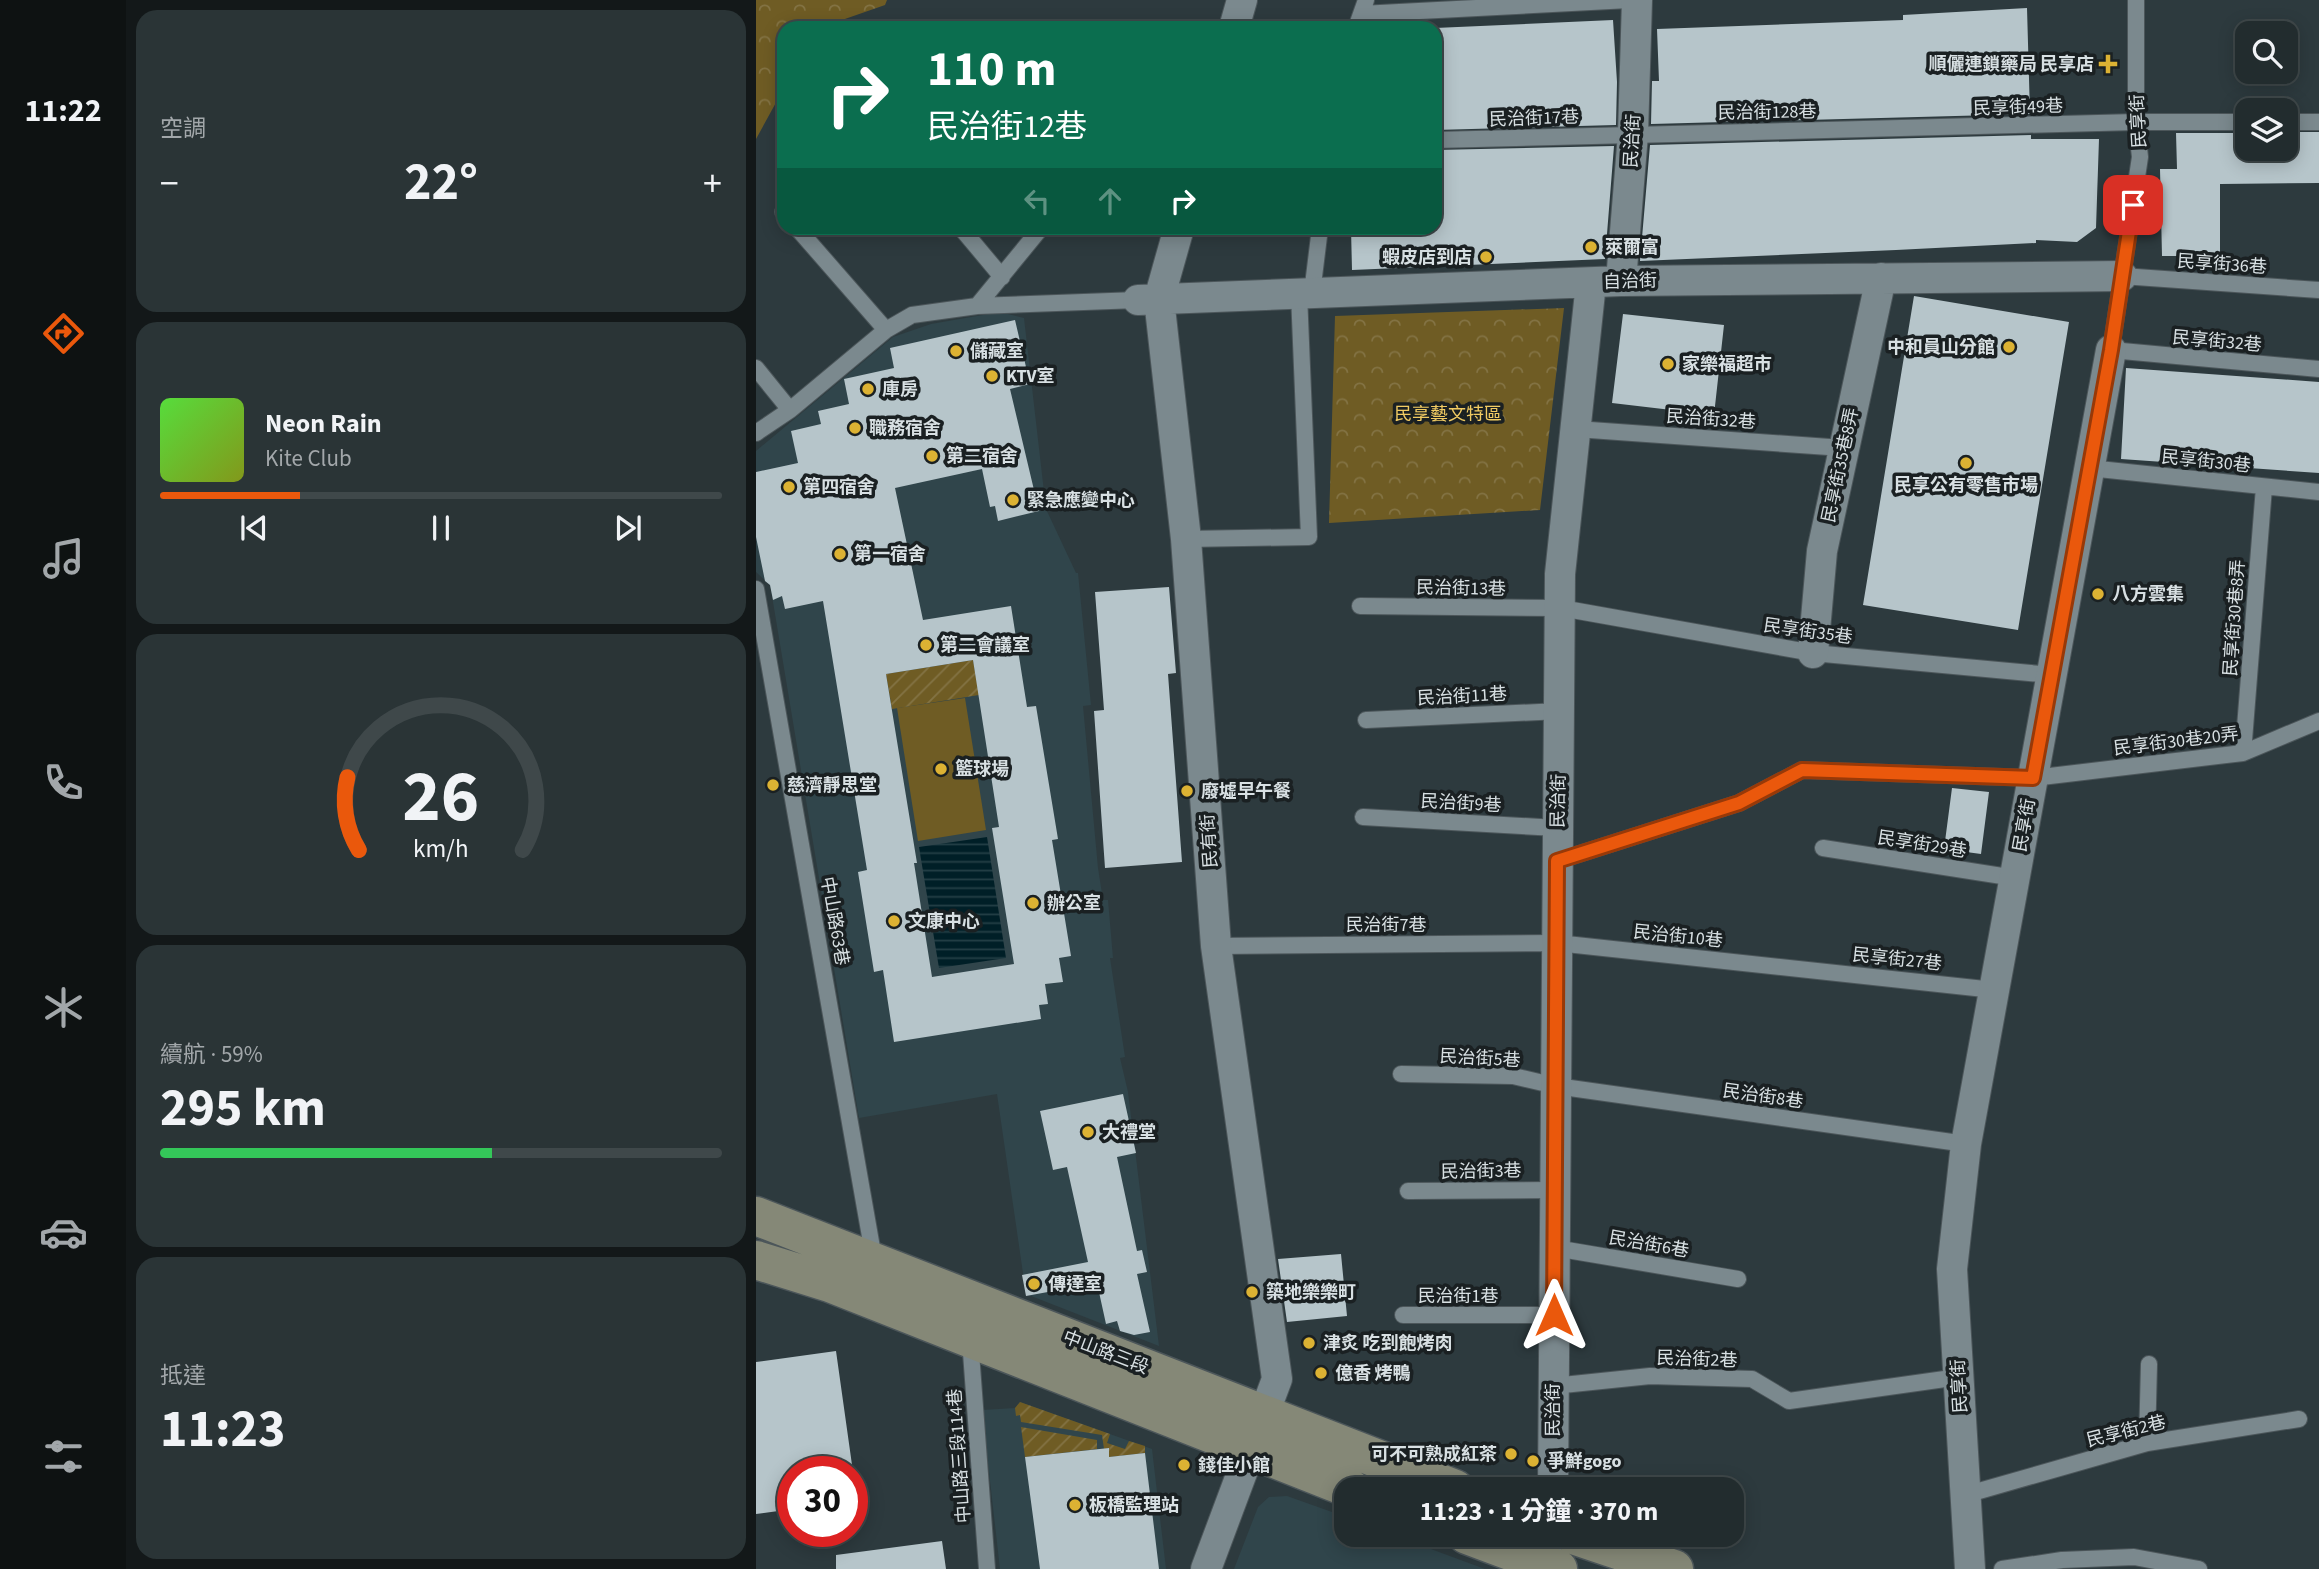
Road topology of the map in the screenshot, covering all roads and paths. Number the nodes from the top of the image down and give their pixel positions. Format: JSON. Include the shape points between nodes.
{"nodes":[{"id":1,"x":1242,"y":0,"type":"edge"},
{"id":2,"x":1629,"y":0,"type":"edge"},
{"id":3,"x":1637,"y":0,"type":"edge"},
{"id":4,"x":2136,"y":0,"type":"edge"},
{"id":5,"x":1361,"y":14,"type":"edge"},
{"id":6,"x":1236,"y":21,"type":"edge"},
{"id":7,"x":2136,"y":122,"type":"junction"},
{"id":8,"x":2235,"y":122,"type":"edge"},
{"id":9,"x":2298,"y":122,"type":"edge"},
{"id":10,"x":2319,"y":122,"type":"edge"},
{"id":11,"x":1901,"y":130,"type":"joint"},
{"id":12,"x":1633,"y":134,"type":"junction"},
{"id":13,"x":1442,"y":140,"type":"edge"},
{"id":14,"x":803,"y":235,"type":"edge"},
{"id":15,"x":967,"y":235,"type":"edge"},
{"id":16,"x":1036,"y":235,"type":"edge"},
{"id":17,"x":1176,"y":235,"type":"edge"},
{"id":18,"x":1319,"y":235,"type":"edge"},
{"id":19,"x":2122,"y":276,"type":"junction"},
{"id":20,"x":1002,"y":278,"type":"junction"},
{"id":21,"x":1881,"y":278,"type":"junction"},
{"id":22,"x":1621,"y":281,"type":"junction"},
{"id":23,"x":1591,"y":283,"type":"junction"},
{"id":24,"x":2319,"y":290,"type":"edge"},
{"id":25,"x":1306,"y":294,"type":"junction"},
{"id":26,"x":1149,"y":300,"type":"junction"},
{"id":27,"x":977,"y":306,"type":"junction"},
{"id":28,"x":886,"y":330,"type":"junction"},
{"id":29,"x":2111,"y":350,"type":"junction"},
{"id":30,"x":756,"y":368,"type":"edge"},
{"id":31,"x":2319,"y":369,"type":"edge"},
{"id":32,"x":790,"y":410,"type":"junction"},
{"id":33,"x":1576,"y":429,"type":"junction"},
{"id":34,"x":756,"y":433,"type":"edge"},
{"id":35,"x":1843,"y":448,"type":"junction"},
{"id":36,"x":2089,"y":468,"type":"junction"},
{"id":37,"x":2264,"y":486,"type":"junction"},
{"id":38,"x":2319,"y":492,"type":"edge"},
{"id":39,"x":1186,"y":539,"type":"junction"},
{"id":40,"x":756,"y":589,"type":"edge"},
{"id":41,"x":1360,"y":606,"type":"dead end"},
{"id":42,"x":1561,"y":608,"type":"junction"},
{"id":43,"x":1813,"y":653,"type":"junction"},
{"id":44,"x":2052,"y":675,"type":"junction"},
{"id":45,"x":1560,"y":711,"type":"junction"},
{"id":46,"x":1366,"y":719,"type":"dead end"},
{"id":47,"x":2319,"y":721,"type":"edge"},
{"id":48,"x":2243,"y":753,"type":"junction"},
{"id":49,"x":2033,"y":778,"type":"junction"},
{"id":50,"x":1363,"y":817,"type":"dead end"},
{"id":51,"x":1558,"y":828,"type":"junction"},
{"id":52,"x":1823,"y":848,"type":"dead end"},
{"id":53,"x":1557,"y":861,"type":"junction"},
{"id":54,"x":2015,"y":878,"type":"junction"},
{"id":55,"x":1557,"y":943,"type":"junction"},
{"id":56,"x":1216,"y":946,"type":"junction"},
{"id":57,"x":1795,"y":967,"type":"joint"},
{"id":58,"x":1994,"y":990,"type":"junction"},
{"id":59,"x":1401,"y":1074,"type":"dead end"},
{"id":60,"x":1556,"y":1086,"type":"junction"},
{"id":61,"x":1966,"y":1143,"type":"junction"},
{"id":62,"x":1555,"y":1189,"type":"junction"},
{"id":63,"x":1408,"y":1191,"type":"dead end"},
{"id":64,"x":756,"y":1216,"type":"edge"},
{"id":65,"x":1555,"y":1248,"type":"junction"},
{"id":66,"x":756,"y":1260,"type":"edge"},
{"id":67,"x":874,"y":1261,"type":"junction"},
{"id":68,"x":1738,"y":1279,"type":"dead end"},
{"id":69,"x":1403,"y":1315,"type":"dead end"},
{"id":70,"x":1554,"y":1315,"type":"junction"},
{"id":71,"x":970,"y":1339,"type":"junction"},
{"id":72,"x":2149,"y":1364,"type":"dead end"},
{"id":73,"x":1959,"y":1377,"type":"junction"},
{"id":74,"x":1553,"y":1386,"type":"junction"},
{"id":75,"x":1264,"y":1414,"type":"junction"},
{"id":76,"x":2299,"y":1419,"type":"dead end"},
{"id":77,"x":2147,"y":1443,"type":"junction"},
{"id":78,"x":1251,"y":1450,"type":"junction"},
{"id":79,"x":1424,"y":1477,"type":"edge"},
{"id":80,"x":1553,"y":1477,"type":"edge"},
{"id":81,"x":1334,"y":1482,"type":"edge"},
{"id":82,"x":1965,"y":1495,"type":"junction"},
{"id":83,"x":1514,"y":1547,"type":"edge"},
{"id":84,"x":1609,"y":1547,"type":"edge"},
{"id":85,"x":1550,"y":1556,"type":"edge"},
{"id":86,"x":987,"y":1569,"type":"edge"},
{"id":87,"x":1206,"y":1569,"type":"edge"},
{"id":88,"x":1674,"y":1569,"type":"edge"},
{"id":89,"x":1970,"y":1569,"type":"edge"},
{"id":90,"x":2002,"y":1569,"type":"edge"},
{"id":91,"x":2200,"y":1569,"type":"edge"}],
"edges":[{"from":1,"to":6,"type":"street"},
{"from":2,"to":5,"type":"lane"},
{"from":3,"to":12,"type":"street","name":"民治街"},
{"from":4,"to":7,"type":"lane","name":"民享街"},
{"from":7,"to":8,"type":"lane","name":"民享街49巷"},
{"from":7,"to":11,"type":"lane","name":"民享街49巷"},
{"from":7,"to":19,"type":"lane","name":"民享街","via":[[2140,157]]},
{"from":9,"to":10,"type":"lane"},
{"from":11,"to":12,"type":"lane","name":"民治街128巷"},
{"from":12,"to":13,"type":"lane","name":"民治街17巷"},
{"from":12,"to":22,"type":"street","name":"民治街"},
{"from":14,"to":28,"type":"lane"},
{"from":15,"to":20,"type":"lane"},
{"from":16,"to":20,"type":"lane"},
{"from":17,"to":26,"type":"street","name":"民有街"},
{"from":18,"to":25,"type":"lane"},
{"from":19,"to":21,"type":"street","name":"自治街"},
{"from":19,"to":24,"type":"lane","name":"民享街36巷"},
{"from":19,"to":29,"type":"lane","name":"民享街"},
{"from":20,"to":27,"type":"lane"},
{"from":21,"to":22,"type":"street","name":"自治街"},
{"from":21,"to":35,"type":"street","name":"民享街35巷8弄"},
{"from":22,"to":23,"type":"street","name":"自治街"},
{"from":23,"to":25,"type":"street","name":"自治街"},
{"from":23,"to":33,"type":"street","name":"民治街"},
{"from":25,"to":26,"type":"street","name":"自治街"},
{"from":25,"to":39,"type":"lane","via":[[1309,537]]},
{"from":26,"to":27,"type":"lane"},
{"from":26,"to":39,"type":"street","name":"民有街"},
{"from":27,"to":28,"type":"lane","via":[[912,315]]},
{"from":28,"to":32,"type":"lane"},
{"from":29,"to":31,"type":"lane","name":"民享街32巷"},
{"from":29,"to":36,"type":"street","name":"民享街"},
{"from":30,"to":32,"type":"lane"},
{"from":32,"to":34,"type":"lane"},
{"from":33,"to":35,"type":"lane","name":"民治街32巷"},
{"from":33,"to":42,"type":"street","name":"民治街","via":[[1560,574]]},
{"from":35,"to":43,"type":"street","name":"民享街35巷8弄","via":[[1822,551]]},
{"from":36,"to":37,"type":"lane","name":"民享街30巷"},
{"from":36,"to":44,"type":"street","name":"民享街"},
{"from":37,"to":38,"type":"lane","name":"民享街30巷"},
{"from":37,"to":48,"type":"lane","name":"民享街30巷8弄"},
{"from":39,"to":56,"type":"street","name":"民有街"},
{"from":40,"to":67,"type":"lane","name":"中山路63巷"},
{"from":41,"to":42,"type":"lane","name":"民治街13巷"},
{"from":42,"to":43,"type":"lane","name":"民享街35巷"},
{"from":42,"to":45,"type":"street","name":"民治街"},
{"from":43,"to":44,"type":"lane","name":"民享街35巷"},
{"from":44,"to":49,"type":"street","name":"民享街"},
{"from":45,"to":46,"type":"lane","name":"民治街11巷"},
{"from":45,"to":51,"type":"street","name":"民治街"},
{"from":47,"to":48,"type":"lane","name":"民享街30巷20弄"},
{"from":48,"to":49,"type":"lane","name":"民享街30巷20弄"},
{"from":49,"to":53,"type":"lane","name":"民享街30巷20弄","via":[[1802,770],[1739,803]]},
{"from":49,"to":54,"type":"street","name":"民享街"},
{"from":50,"to":51,"type":"lane","name":"民治街9巷"},
{"from":51,"to":53,"type":"street","name":"民治街"},
{"from":52,"to":54,"type":"lane","name":"民享街29巷"},
{"from":53,"to":55,"type":"street","name":"民治街"},
{"from":54,"to":58,"type":"street","name":"民享街"},
{"from":55,"to":56,"type":"lane","name":"民治街7巷"},
{"from":55,"to":57,"type":"lane","name":"民治街10巷"},
{"from":55,"to":60,"type":"street","name":"民治街"},
{"from":56,"to":75,"type":"street","name":"民有街","via":[[1277,1379]]},
{"from":57,"to":58,"type":"lane","name":"民享街27巷"},
{"from":58,"to":61,"type":"street","name":"民享街"},
{"from":59,"to":60,"type":"lane","name":"民治街5巷","via":[[1513,1076]]},
{"from":60,"to":61,"type":"lane","name":"民治街8巷"},
{"from":60,"to":62,"type":"street","name":"民治街"},
{"from":61,"to":73,"type":"street","name":"民享街","via":[[1952,1269]]},
{"from":62,"to":63,"type":"lane","name":"民治街3巷"},
{"from":62,"to":65,"type":"street","name":"民治街"},
{"from":64,"to":67,"type":"main road","name":"中山路三段"},
{"from":65,"to":68,"type":"lane","name":"民治街6巷"},
{"from":65,"to":70,"type":"street","name":"民治街"},
{"from":66,"to":71,"type":"main road","via":[[830,1283]]},
{"from":67,"to":75,"type":"main road","name":"中山路三段"},
{"from":69,"to":70,"type":"lane","name":"民治街1巷"},
{"from":70,"to":74,"type":"street","name":"民治街"},
{"from":71,"to":78,"type":"main road"},
{"from":71,"to":86,"type":"lane","name":"中山路三段114巷"},
{"from":72,"to":77,"type":"lane"},
{"from":73,"to":74,"type":"lane","name":"民治街2巷","via":[[1789,1401],[1752,1379],[1650,1376]]},
{"from":73,"to":82,"type":"street","name":"民享街"},
{"from":74,"to":80,"type":"street","name":"民治街"},
{"from":75,"to":78,"type":"street","name":"民有街"},
{"from":75,"to":79,"type":"main road","name":"中山路三段"},
{"from":76,"to":77,"type":"lane","name":"民享街2巷"},
{"from":77,"to":82,"type":"lane","name":"民享街2巷"},
{"from":78,"to":81,"type":"main road"},
{"from":78,"to":87,"type":"street","name":"民有街"},
{"from":82,"to":89,"type":"street","name":"民享街"},
{"from":83,"to":85,"type":"main road"},
{"from":84,"to":88,"type":"main road"},
{"from":90,"to":91,"type":"lane","via":[[2062,1560],[2134,1557]]}]}
